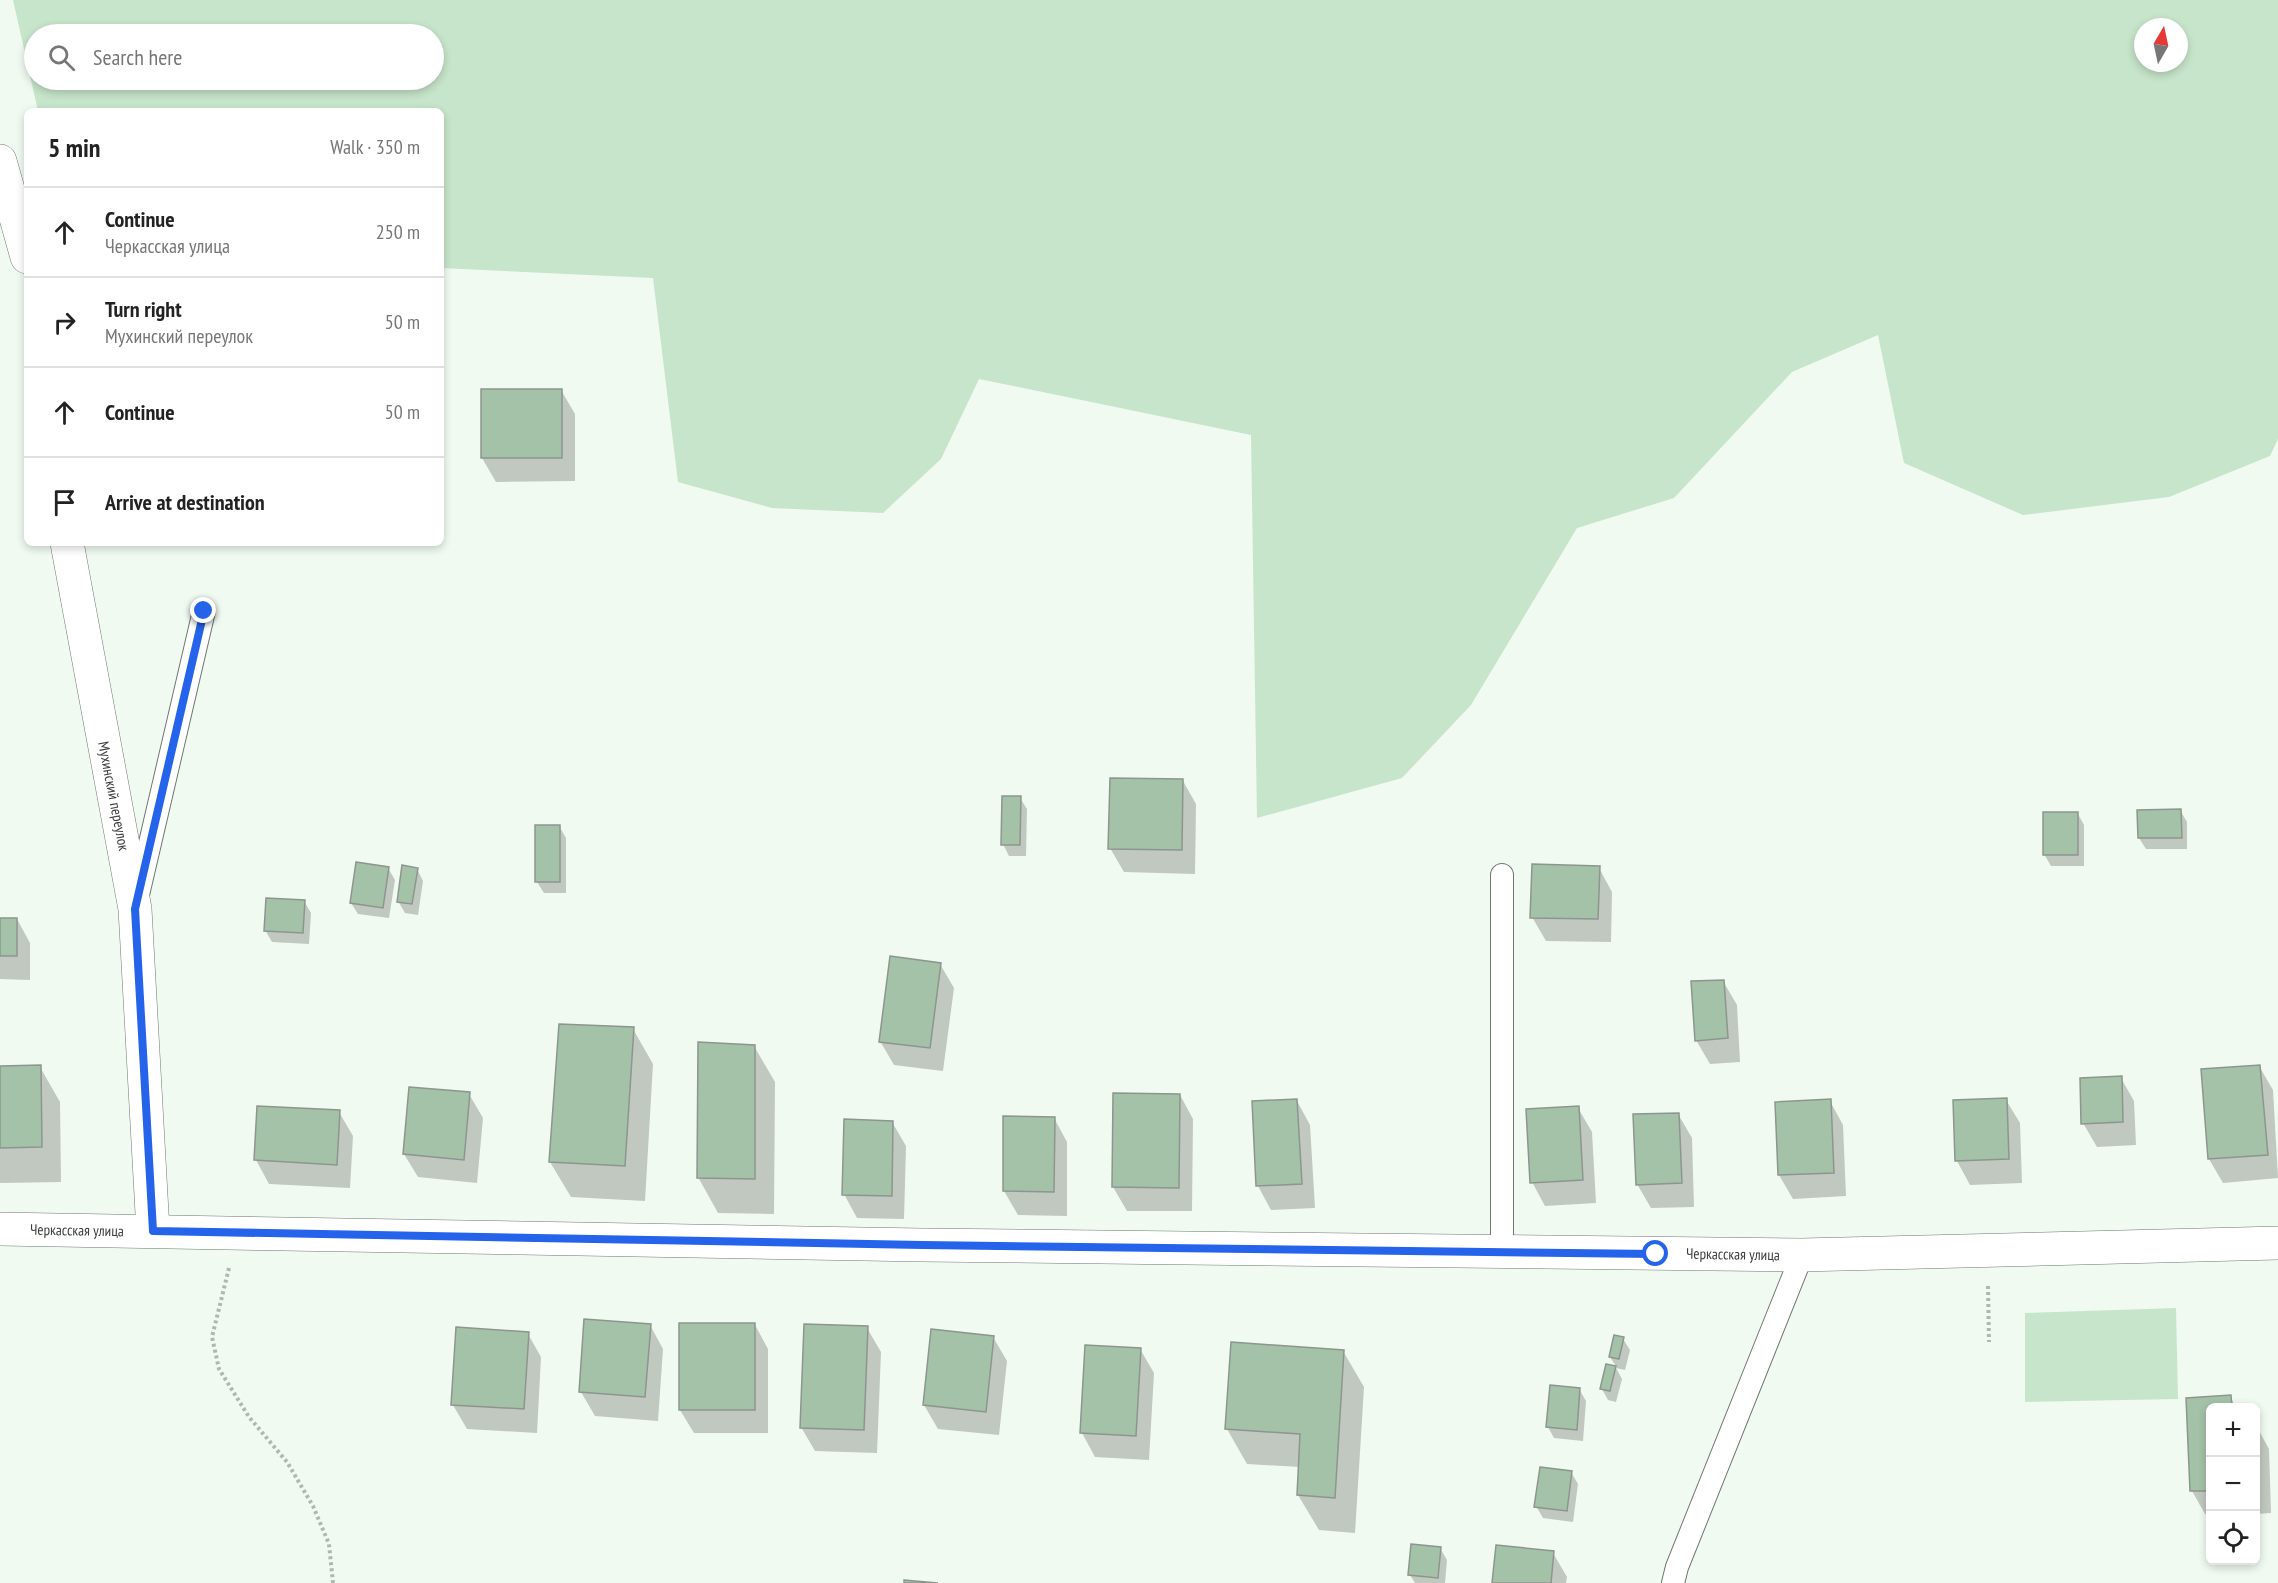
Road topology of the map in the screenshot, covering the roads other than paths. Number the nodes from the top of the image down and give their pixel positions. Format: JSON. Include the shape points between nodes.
{"nodes":[{"id":1,"x":0,"y":161,"type":"edge"},
{"id":2,"x":24,"y":246,"type":"edge"},
{"id":3,"x":68,"y":546,"type":"edge"},
{"id":4,"x":204,"y":611,"type":"dead end"},
{"id":5,"x":1502,"y":875,"type":"dead end"},
{"id":6,"x":135,"y":909,"type":"junction"},
{"id":7,"x":0,"y":1229,"type":"edge"},
{"id":8,"x":153,"y":1231,"type":"junction"},
{"id":9,"x":2278,"y":1243,"type":"edge"},
{"id":10,"x":1502,"y":1251,"type":"junction"},
{"id":11,"x":1802,"y":1255,"type":"junction"},
{"id":12,"x":1673,"y":1583,"type":"edge"}],
"edges":[{"from":1,"to":2,"type":"street"},
{"from":3,"to":6,"type":"street","name":"Мухинский переулок"},
{"from":4,"to":6,"type":"lane"},
{"from":5,"to":10,"type":"lane"},
{"from":6,"to":8,"type":"street","name":"Мухинский переулок"},
{"from":7,"to":8,"type":"street","name":"Черкасская улица"},
{"from":8,"to":10,"type":"street","name":"Черкасская улица"},
{"from":9,"to":11,"type":"street","name":"Черкасская улица"},
{"from":10,"to":11,"type":"street","name":"Черкасская улица"},
{"from":11,"to":12,"type":"lane"}]}
